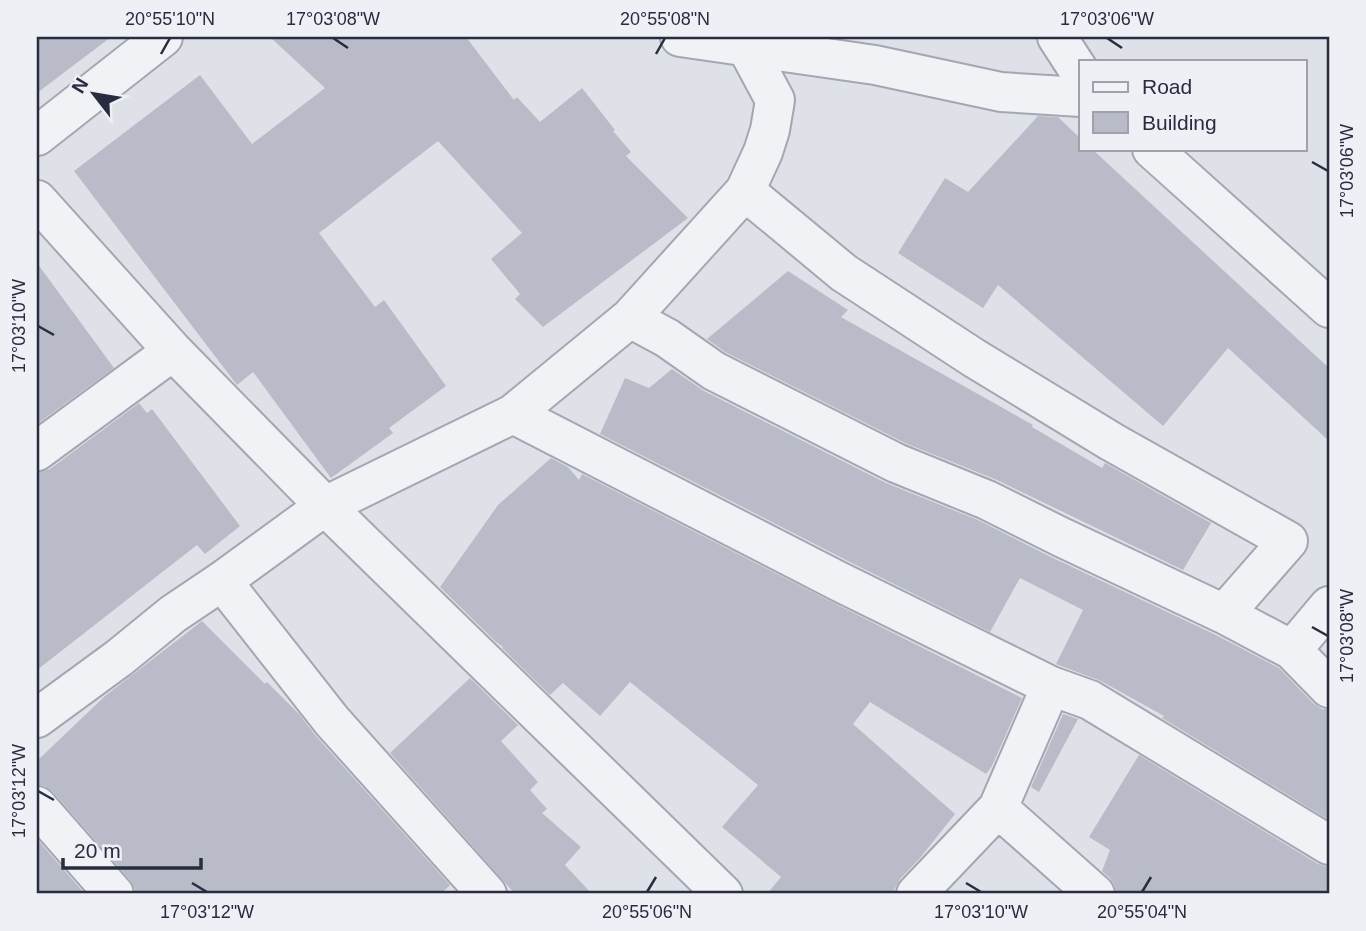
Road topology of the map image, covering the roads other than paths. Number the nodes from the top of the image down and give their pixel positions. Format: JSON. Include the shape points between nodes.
{"nodes":[{"id":1,"x":163,"y":37,"type":"edge"},
{"id":2,"x":680,"y":37,"type":"edge"},
{"id":3,"x":1056,"y":37,"type":"edge"},
{"id":4,"x":751,"y":41,"type":"edge"},
{"id":5,"x":1079,"y":72,"type":"edge"},
{"id":6,"x":1079,"y":97,"type":"edge"},
{"id":7,"x":37,"y":136,"type":"edge"},
{"id":8,"x":1153,"y":150,"type":"edge"},
{"id":9,"x":745,"y":191,"type":"junction"},
{"id":10,"x":37,"y":200,"type":"edge"},
{"id":11,"x":1329,"y":308,"type":"edge"},
{"id":12,"x":630,"y":318,"type":"junction"},
{"id":13,"x":173,"y":351,"type":"junction"},
{"id":14,"x":513,"y":414,"type":"junction"},
{"id":15,"x":37,"y":451,"type":"edge"},
{"id":16,"x":325,"y":506,"type":"junction"},
{"id":17,"x":222,"y":581,"type":"junction"},
{"id":18,"x":1329,"y":606,"type":"edge"},
{"id":19,"x":1224,"y":614,"type":"junction"},
{"id":20,"x":1292,"y":650,"type":"junction"},
{"id":21,"x":1051,"y":685,"type":"junction"},
{"id":22,"x":1329,"y":688,"type":"edge"},
{"id":23,"x":37,"y":718,"type":"edge"},
{"id":24,"x":37,"y":806,"type":"edge"},
{"id":25,"x":998,"y":808,"type":"junction"},
{"id":26,"x":1329,"y":845,"type":"edge"},
{"id":27,"x":114,"y":894,"type":"edge"},
{"id":28,"x":487,"y":894,"type":"edge"},
{"id":29,"x":723,"y":894,"type":"edge"},
{"id":30,"x":916,"y":894,"type":"edge"},
{"id":31,"x":1095,"y":894,"type":"edge"}],
"edges":[{"from":1,"to":7,"type":"street"},
{"from":2,"to":4,"type":"street"},
{"from":3,"to":5,"type":"street"},
{"from":4,"to":6,"type":"street","via":[[1001,92]]},
{"from":4,"to":9,"type":"street","via":[[775,100],[763,152]]},
{"from":8,"to":11,"type":"street"},
{"from":9,"to":12,"type":"street"},
{"from":9,"to":19,"type":"street","via":[[844,273],[974,358],[1288,541]]},
{"from":10,"to":13,"type":"street"},
{"from":12,"to":14,"type":"street"},
{"from":12,"to":19,"type":"street","via":[[714,371],[896,463],[987,500]]},
{"from":13,"to":15,"type":"street"},
{"from":13,"to":16,"type":"street"},
{"from":14,"to":16,"type":"street"},
{"from":14,"to":21,"type":"street"},
{"from":16,"to":17,"type":"street"},
{"from":16,"to":29,"type":"street"},
{"from":17,"to":23,"type":"street"},
{"from":17,"to":28,"type":"street","via":[[332,721]]},
{"from":18,"to":20,"type":"street"},
{"from":19,"to":20,"type":"street"},
{"from":20,"to":22,"type":"street"},
{"from":21,"to":25,"type":"street"},
{"from":21,"to":26,"type":"street","via":[[1090,700]]},
{"from":24,"to":27,"type":"street"},
{"from":25,"to":30,"type":"street"},
{"from":25,"to":31,"type":"street"}]}
